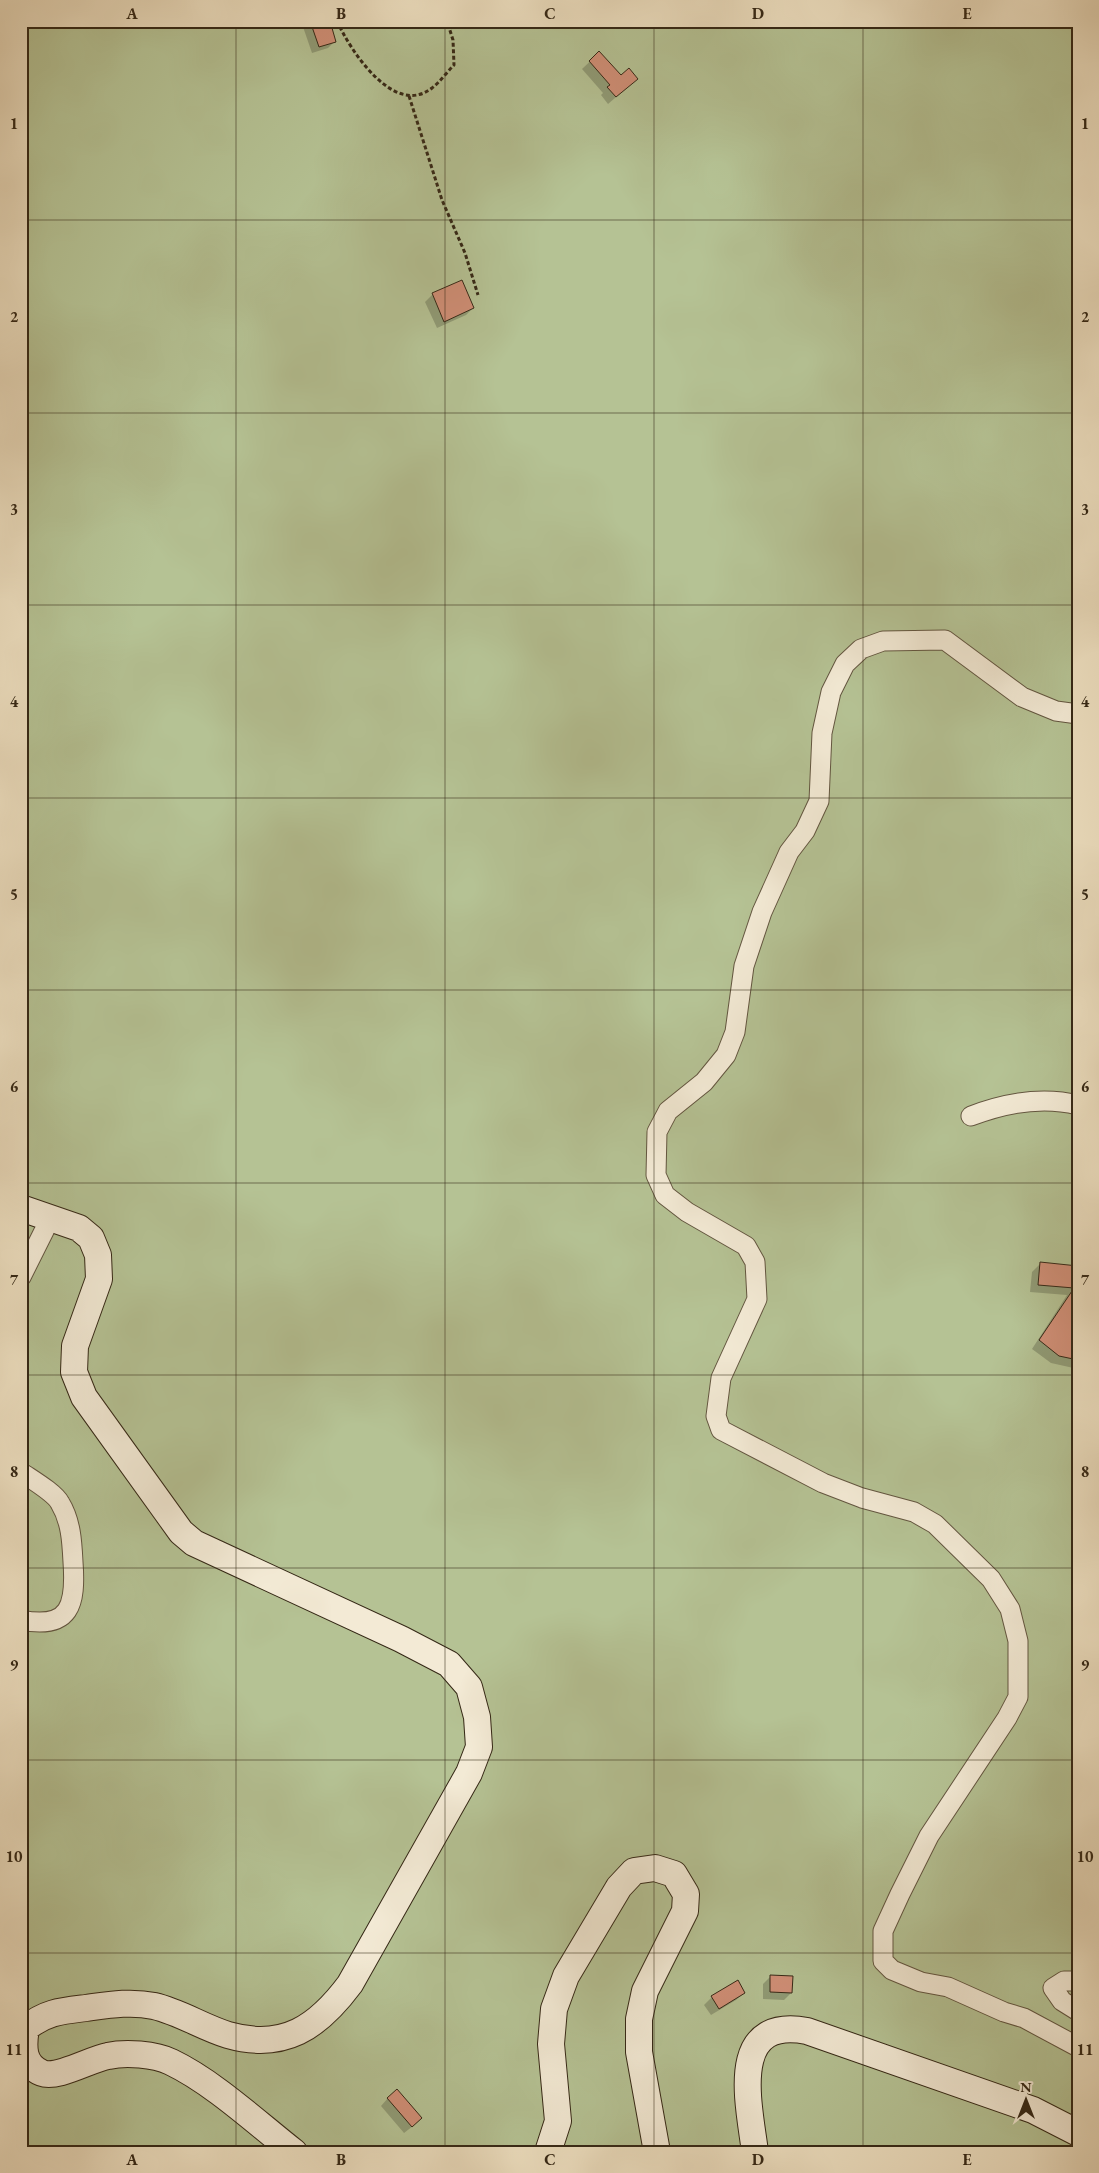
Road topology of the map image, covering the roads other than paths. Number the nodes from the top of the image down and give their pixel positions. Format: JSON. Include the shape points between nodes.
{"nodes":[{"id":1,"x":1078,"y":714,"type":"edge"},
{"id":2,"x":1078,"y":1105,"type":"edge"},
{"id":3,"x":971,"y":1116,"type":"dead end"},
{"id":4,"x":21,"y":1208,"type":"edge"},
{"id":5,"x":50,"y":1220,"type":"junction"},
{"id":6,"x":21,"y":1276,"type":"edge"},
{"id":7,"x":21,"y":1472,"type":"edge"},
{"id":8,"x":21,"y":1620,"type":"edge"},
{"id":9,"x":1078,"y":1981,"type":"edge"},
{"id":10,"x":1078,"y":2011,"type":"edge"},
{"id":11,"x":30,"y":2017,"type":"edge"},
{"id":12,"x":1078,"y":2047,"type":"edge"},
{"id":13,"x":32,"y":2074,"type":"edge"},
{"id":14,"x":1078,"y":2133,"type":"edge"},
{"id":15,"x":294,"y":2152,"type":"edge"},
{"id":16,"x":548,"y":2152,"type":"edge"},
{"id":17,"x":657,"y":2152,"type":"edge"},
{"id":18,"x":755,"y":2152,"type":"edge"}],
"edges":[{"from":1,"to":12,"type":"street","via":[[1056,711],[1022,697],[945,640],[882,641],[861,649],[845,664],[831,692],[822,733],[819,801],[805,831],[790,852],[762,912],[744,966],[735,1032],[726,1055],[704,1082],[668,1111],[657,1132],[656,1175],[665,1196],[746,1246],[755,1262],[757,1299],[721,1378],[716,1416],[721,1430],[823,1483],[914,1512],[935,1524],[991,1578],[1010,1609],[1018,1640],[1018,1696],[1007,1718],[929,1836],[882,1931],[882,1960],[892,1970],[921,1982],[948,1987],[1024,2018]]},
{"from":2,"to":3,"type":"street","via":[[1061,1101],[1008,1104]]},
{"from":4,"to":5,"type":"street"},
{"from":5,"to":6,"type":"street"},
{"from":5,"to":11,"type":"street","via":[[79,1228],[91,1238],[98,1255],[99,1279],[75,1346],[74,1372],[84,1398],[181,1532],[194,1543],[449,1664],[470,1687],[479,1747],[469,1773],[350,1984],[332,2009],[306,2028],[282,2038],[252,2040],[226,2034],[179,2013],[151,2005],[122,2003]]},
{"from":7,"to":8,"type":"street","via":[[60,1501],[71,1532],[75,1590],[71,1606],[56,1620],[38,1624]]},
{"from":9,"to":10,"type":"street","via":[[1064,1981],[1053,1988],[1062,2001]]},
{"from":11,"to":13,"type":"street","via":[[22,2048]]},
{"from":13,"to":15,"type":"street","via":[[56,2074],[109,2056],[141,2056],[169,2061],[194,2075]]},
{"from":14,"to":18,"type":"street","via":[[1033,2110],[807,2031],[789,2028],[772,2032],[756,2045],[748,2064],[747,2086]]},
{"from":16,"to":17,"type":"street","via":[[558,2121],[551,2044],[554,2009],[566,1976],[619,1887],[634,1871],[655,1868],[674,1874],[686,1894],[685,1911],[645,1991],[639,2019],[639,2052]]}]}
